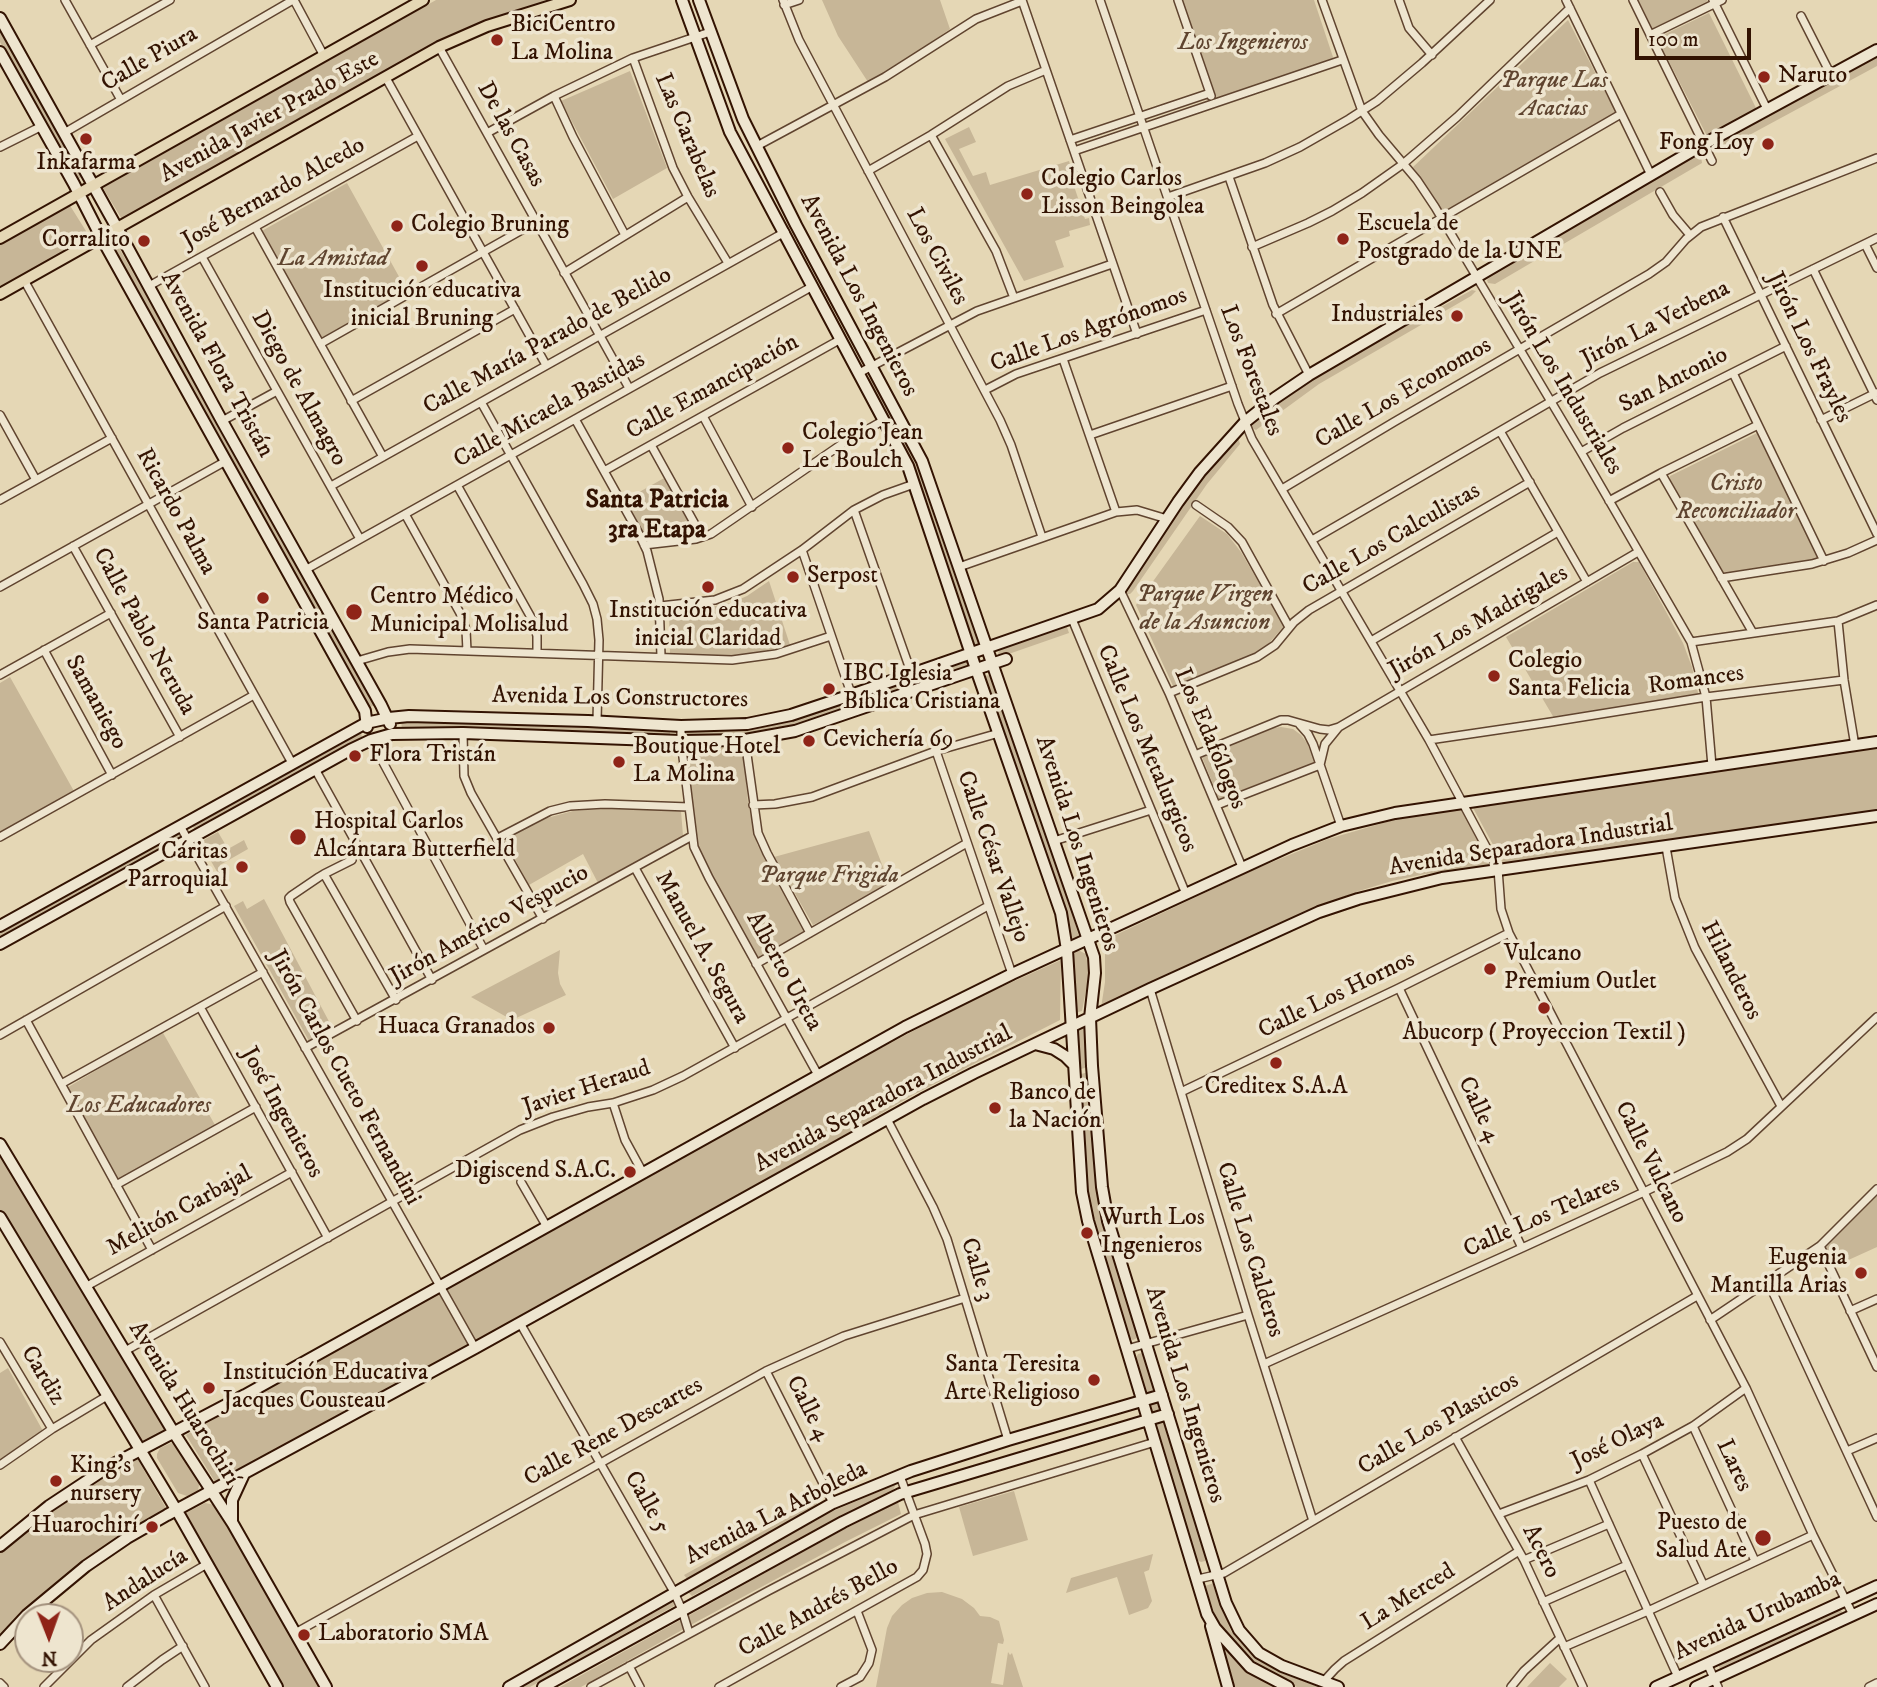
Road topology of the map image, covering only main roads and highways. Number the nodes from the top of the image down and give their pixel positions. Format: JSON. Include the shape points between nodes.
{"nodes":[{"id":1,"x":423,"y":0,"type":"edge"},
{"id":2,"x":570,"y":0,"type":"edge"},
{"id":3,"x":0,"y":238,"type":"edge"},
{"id":4,"x":0,"y":294,"type":"edge"}],
"edges":[{"from":1,"to":3,"type":"main road","name":"Avenida Javier Prado Este"},
{"from":2,"to":4,"type":"main road","name":"Avenida Javier Prado Este","via":[[487,26],[439,47]]}]}
